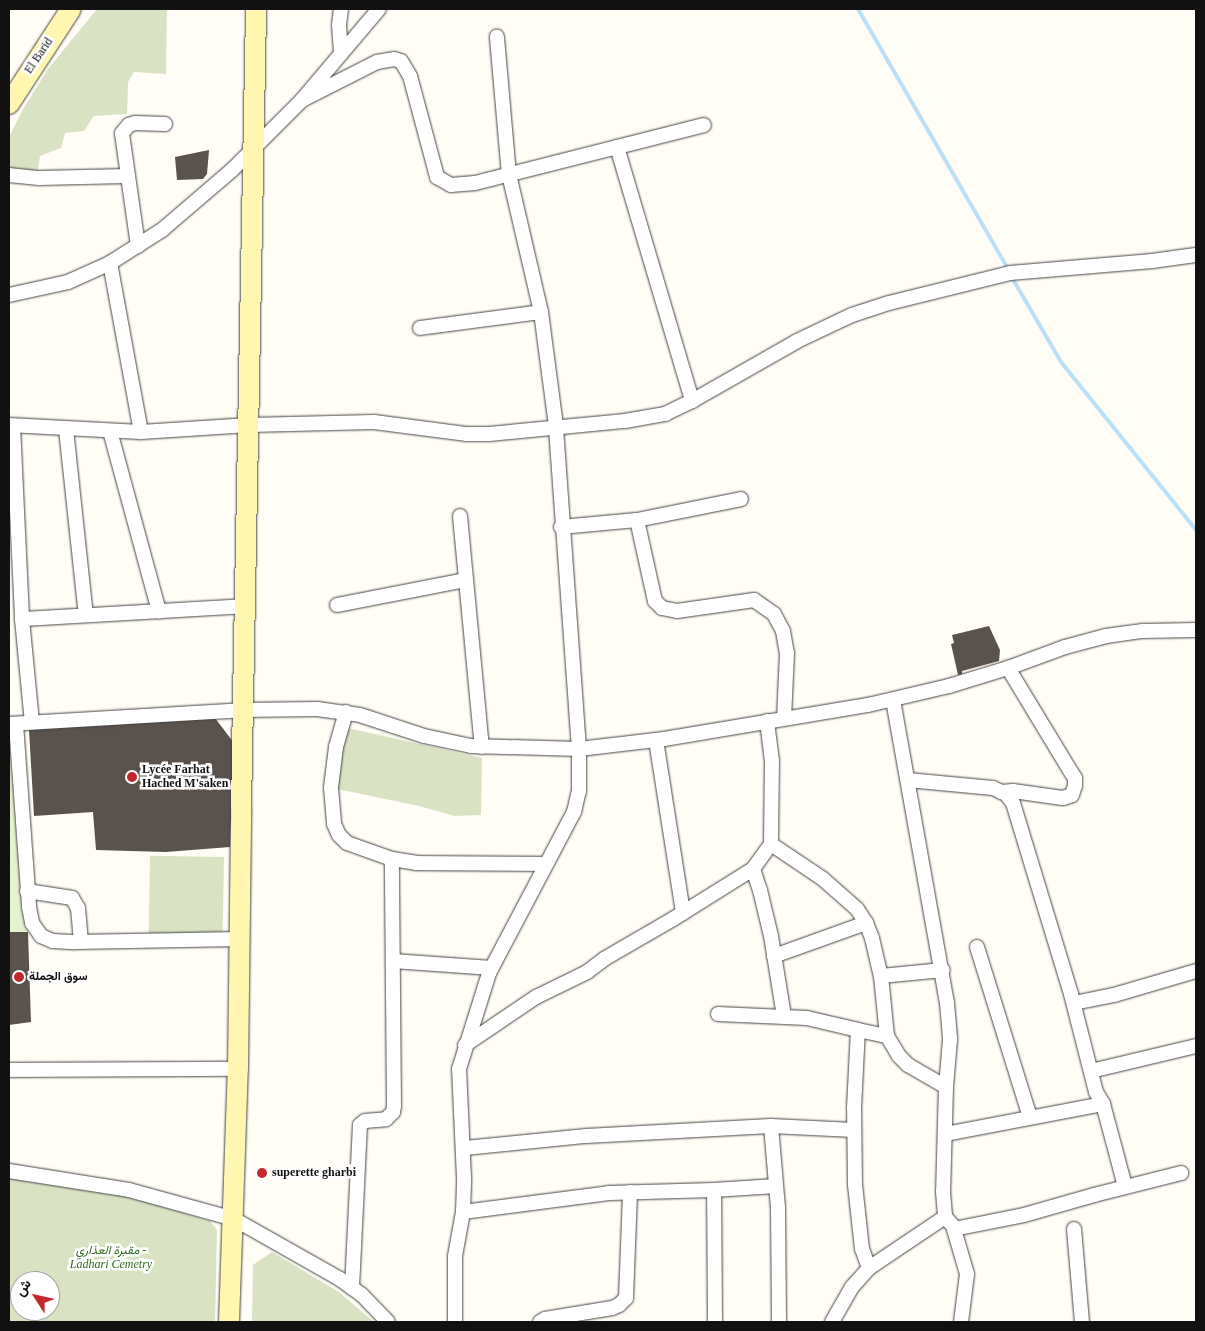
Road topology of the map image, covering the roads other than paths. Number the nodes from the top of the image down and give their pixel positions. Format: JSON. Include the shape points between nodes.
{"nodes":[{"id":1,"x":71,"y":9,"type":"edge"},
{"id":2,"x":256,"y":9,"type":"edge"},
{"id":3,"x":342,"y":9,"type":"edge"},
{"id":4,"x":379,"y":9,"type":"edge"},
{"id":5,"x":498,"y":37,"type":"dead end"},
{"id":6,"x":341,"y":52,"type":"junction"},
{"id":7,"x":302,"y":100,"type":"junction"},
{"id":8,"x":9,"y":104,"type":"edge"},
{"id":9,"x":165,"y":124,"type":"dead end"},
{"id":10,"x":704,"y":125,"type":"dead end"},
{"id":11,"x":617,"y":147,"type":"junction"},
{"id":12,"x":253,"y":149,"type":"junction"},
{"id":13,"x":9,"y":175,"type":"edge"},
{"id":14,"x":509,"y":175,"type":"junction"},
{"id":15,"x":128,"y":176,"type":"junction"},
{"id":16,"x":138,"y":246,"type":"junction"},
{"id":17,"x":1196,"y":255,"type":"edge"},
{"id":18,"x":110,"y":263,"type":"junction"},
{"id":19,"x":9,"y":296,"type":"edge"},
{"id":20,"x":542,"y":312,"type":"junction"},
{"id":21,"x":420,"y":328,"type":"dead end"},
{"id":22,"x":692,"y":402,"type":"junction"},
{"id":23,"x":11,"y":425,"type":"edge"},
{"id":24,"x":249,"y":425,"type":"junction"},
{"id":25,"x":556,"y":426,"type":"junction"},
{"id":26,"x":66,"y":429,"type":"junction"},
{"id":27,"x":110,"y":431,"type":"junction"},
{"id":28,"x":141,"y":432,"type":"junction"},
{"id":29,"x":741,"y":499,"type":"dead end"},
{"id":30,"x":460,"y":516,"type":"dead end"},
{"id":31,"x":637,"y":520,"type":"junction"},
{"id":32,"x":561,"y":527,"type":"junction"},
{"id":33,"x":466,"y":580,"type":"junction"},
{"id":34,"x":337,"y":605,"type":"dead end"},
{"id":35,"x":245,"y":606,"type":"junction"},
{"id":36,"x":159,"y":611,"type":"junction"},
{"id":37,"x":86,"y":615,"type":"junction"},
{"id":38,"x":22,"y":619,"type":"junction"},
{"id":39,"x":1196,"y":630,"type":"edge"},
{"id":40,"x":1008,"y":668,"type":"junction"},
{"id":41,"x":893,"y":700,"type":"junction"},
{"id":42,"x":242,"y":710,"type":"junction"},
{"id":43,"x":346,"y":712,"type":"junction"},
{"id":44,"x":784,"y":718,"type":"junction"},
{"id":45,"x":767,"y":721,"type":"junction"},
{"id":46,"x":32,"y":723,"type":"junction"},
{"id":47,"x":13,"y":724,"type":"edge"},
{"id":48,"x":656,"y":740,"type":"junction"},
{"id":49,"x":482,"y":747,"type":"junction"},
{"id":50,"x":579,"y":749,"type":"junction"},
{"id":51,"x":908,"y":780,"type":"junction"},
{"id":52,"x":1001,"y":792,"type":"junction"},
{"id":53,"x":771,"y":844,"type":"junction"},
{"id":54,"x":392,"y":859,"type":"junction"},
{"id":55,"x":546,"y":864,"type":"junction"},
{"id":56,"x":753,"y":869,"type":"junction"},
{"id":57,"x":27,"y":891,"type":"junction"},
{"id":58,"x":683,"y":913,"type":"junction"},
{"id":59,"x":866,"y":923,"type":"junction"},
{"id":60,"x":240,"y":939,"type":"junction"},
{"id":61,"x":81,"y":942,"type":"junction"},
{"id":62,"x":977,"y":947,"type":"dead end"},
{"id":63,"x":774,"y":956,"type":"junction"},
{"id":64,"x":393,"y":961,"type":"junction"},
{"id":65,"x":492,"y":968,"type":"junction"},
{"id":66,"x":943,"y":970,"type":"junction"},
{"id":67,"x":1196,"y":971,"type":"edge"},
{"id":68,"x":881,"y":976,"type":"junction"},
{"id":69,"x":1074,"y":1004,"type":"junction"},
{"id":70,"x":718,"y":1014,"type":"dead end"},
{"id":71,"x":784,"y":1016,"type":"junction"},
{"id":72,"x":858,"y":1030,"type":"junction"},
{"id":73,"x":887,"y":1036,"type":"junction"},
{"id":74,"x":465,"y":1045,"type":"junction"},
{"id":75,"x":1196,"y":1046,"type":"edge"},
{"id":76,"x":238,"y":1069,"type":"junction"},
{"id":77,"x":9,"y":1070,"type":"edge"},
{"id":78,"x":1091,"y":1071,"type":"junction"},
{"id":79,"x":946,"y":1087,"type":"junction"},
{"id":80,"x":1103,"y":1104,"type":"junction"},
{"id":81,"x":1030,"y":1117,"type":"junction"},
{"id":82,"x":771,"y":1126,"type":"junction"},
{"id":83,"x":854,"y":1130,"type":"junction"},
{"id":84,"x":945,"y":1134,"type":"junction"},
{"id":85,"x":464,"y":1148,"type":"junction"},
{"id":86,"x":9,"y":1171,"type":"edge"},
{"id":87,"x":1181,"y":1173,"type":"dead end"},
{"id":88,"x":776,"y":1186,"type":"junction"},
{"id":89,"x":1125,"y":1186,"type":"junction"},
{"id":90,"x":714,"y":1190,"type":"junction"},
{"id":91,"x":630,"y":1192,"type":"junction"},
{"id":92,"x":463,"y":1212,"type":"junction"},
{"id":93,"x":234,"y":1219,"type":"junction"},
{"id":94,"x":950,"y":1223,"type":"junction"},
{"id":95,"x":1074,"y":1229,"type":"dead end"},
{"id":96,"x":869,"y":1268,"type":"junction"},
{"id":97,"x":352,"y":1288,"type":"junction"},
{"id":98,"x":229,"y":1322,"type":"edge"},
{"id":99,"x":388,"y":1322,"type":"edge"},
{"id":100,"x":455,"y":1322,"type":"edge"},
{"id":101,"x":540,"y":1322,"type":"edge"},
{"id":102,"x":715,"y":1322,"type":"edge"},
{"id":103,"x":779,"y":1322,"type":"edge"},
{"id":104,"x":832,"y":1322,"type":"edge"},
{"id":105,"x":962,"y":1322,"type":"edge"},
{"id":106,"x":1082,"y":1322,"type":"edge"}],
"edges":[{"from":1,"to":8,"type":"main road","name":"El Barid"},
{"from":2,"to":12,"type":"main road"},
{"from":3,"to":6,"type":"street","via":[[339,25]]},
{"from":4,"to":6,"type":"street"},
{"from":5,"to":14,"type":"street"},
{"from":6,"to":7,"type":"street"},
{"from":7,"to":12,"type":"street"},
{"from":7,"to":14,"type":"street","via":[[377,62],[398,60],[405,65],[410,76],[437,177],[458,184]]},
{"from":9,"to":15,"type":"street","via":[[135,123],[123,130]]},
{"from":10,"to":11,"type":"street"},
{"from":11,"to":14,"type":"street"},
{"from":11,"to":22,"type":"street"},
{"from":12,"to":16,"type":"street","via":[[162,230]]},
{"from":12,"to":24,"type":"main road"},
{"from":13,"to":15,"type":"street","via":[[39,178]]},
{"from":14,"to":20,"type":"street"},
{"from":15,"to":16,"type":"street"},
{"from":16,"to":18,"type":"street"},
{"from":17,"to":22,"type":"street","via":[[1010,273],[889,303],[852,315],[797,340]]},
{"from":18,"to":19,"type":"street","via":[[68,282]]},
{"from":18,"to":28,"type":"street"},
{"from":20,"to":21,"type":"street"},
{"from":20,"to":25,"type":"street"},
{"from":22,"to":25,"type":"street","via":[[665,414],[625,421]]},
{"from":23,"to":26,"type":"street"},
{"from":23,"to":38,"type":"street"},
{"from":24,"to":25,"type":"street","via":[[374,422],[467,434]]},
{"from":24,"to":28,"type":"street"},
{"from":24,"to":35,"type":"main road"},
{"from":25,"to":32,"type":"street"},
{"from":26,"to":27,"type":"street"},
{"from":26,"to":37,"type":"street"},
{"from":27,"to":28,"type":"street"},
{"from":27,"to":36,"type":"street"},
{"from":29,"to":31,"type":"street"},
{"from":30,"to":33,"type":"street"},
{"from":31,"to":32,"type":"street"},
{"from":31,"to":44,"type":"street","via":[[655,601],[662,608],[677,611],[754,600],[774,614],[783,631],[787,653]]},
{"from":32,"to":50,"type":"street"},
{"from":33,"to":34,"type":"street"},
{"from":33,"to":49,"type":"street"},
{"from":35,"to":36,"type":"street"},
{"from":35,"to":42,"type":"main road"},
{"from":36,"to":37,"type":"street"},
{"from":37,"to":38,"type":"street"},
{"from":38,"to":46,"type":"street"},
{"from":39,"to":40,"type":"street","via":[[1143,631],[1106,636]]},
{"from":40,"to":41,"type":"street"},
{"from":40,"to":52,"type":"street","via":[[1075,778],[1075,785],[1072,795],[1063,798]]},
{"from":41,"to":44,"type":"street"},
{"from":41,"to":51,"type":"street"},
{"from":42,"to":43,"type":"street"},
{"from":42,"to":46,"type":"street"},
{"from":42,"to":60,"type":"main road"},
{"from":43,"to":49,"type":"street","via":[[438,739]]},
{"from":43,"to":54,"type":"street","via":[[332,770],[334,824],[347,843]]},
{"from":44,"to":45,"type":"street"},
{"from":45,"to":48,"type":"street"},
{"from":45,"to":53,"type":"street","via":[[772,760]]},
{"from":46,"to":47,"type":"street"},
{"from":47,"to":57,"type":"street"},
{"from":48,"to":50,"type":"street"},
{"from":48,"to":58,"type":"street"},
{"from":49,"to":50,"type":"street"},
{"from":50,"to":55,"type":"street","via":[[577,804]]},
{"from":51,"to":52,"type":"street","via":[[993,788]]},
{"from":51,"to":66,"type":"street"},
{"from":52,"to":69,"type":"street","via":[[1013,803]]},
{"from":53,"to":56,"type":"street"},
{"from":53,"to":59,"type":"street","via":[[824,879],[857,909]]},
{"from":54,"to":55,"type":"street","via":[[440,864]]},
{"from":54,"to":64,"type":"street"},
{"from":55,"to":65,"type":"street"},
{"from":56,"to":58,"type":"street"},
{"from":56,"to":63,"type":"street"},
{"from":57,"to":61,"type":"street","via":[[32,923],[41,936],[52,941]]},
{"from":57,"to":61,"type":"street","via":[[72,898],[78,908]]},
{"from":58,"to":74,"type":"street","via":[[587,972],[536,997]]},
{"from":59,"to":63,"type":"street"},
{"from":59,"to":68,"type":"street"},
{"from":60,"to":61,"type":"street"},
{"from":60,"to":76,"type":"main road"},
{"from":62,"to":81,"type":"street"},
{"from":63,"to":71,"type":"street"},
{"from":64,"to":65,"type":"street"},
{"from":64,"to":97,"type":"street","via":[[394,1106],[386,1119],[360,1125]]},
{"from":65,"to":74,"type":"street"},
{"from":66,"to":68,"type":"street"},
{"from":66,"to":79,"type":"street","via":[[950,1040]]},
{"from":67,"to":69,"type":"street"},
{"from":68,"to":73,"type":"street"},
{"from":69,"to":78,"type":"street"},
{"from":70,"to":71,"type":"street"},
{"from":71,"to":72,"type":"street","via":[[826,1021]]},
{"from":72,"to":73,"type":"street"},
{"from":72,"to":83,"type":"street"},
{"from":73,"to":79,"type":"street","via":[[908,1065]]},
{"from":74,"to":85,"type":"street","via":[[458,1081]]},
{"from":75,"to":78,"type":"street"},
{"from":76,"to":77,"type":"street"},
{"from":76,"to":93,"type":"main road"},
{"from":78,"to":80,"type":"street"},
{"from":79,"to":84,"type":"street"},
{"from":80,"to":81,"type":"street"},
{"from":80,"to":89,"type":"street"},
{"from":81,"to":84,"type":"street"},
{"from":82,"to":83,"type":"street"},
{"from":82,"to":85,"type":"street","via":[[586,1136]]},
{"from":82,"to":88,"type":"street"},
{"from":83,"to":96,"type":"street","via":[[858,1218],[862,1249]]},
{"from":84,"to":94,"type":"street","via":[[943,1171]]},
{"from":85,"to":92,"type":"street"},
{"from":86,"to":93,"type":"street","via":[[129,1190]]},
{"from":87,"to":89,"type":"street"},
{"from":88,"to":90,"type":"street"},
{"from":88,"to":103,"type":"street"},
{"from":89,"to":94,"type":"street","via":[[1024,1215]]},
{"from":90,"to":91,"type":"street"},
{"from":90,"to":102,"type":"street"},
{"from":91,"to":92,"type":"street"},
{"from":91,"to":101,"type":"street","via":[[623,1302],[612,1308]]},
{"from":92,"to":100,"type":"street","via":[[454,1256]]},
{"from":93,"to":97,"type":"street"},
{"from":93,"to":98,"type":"main road"},
{"from":94,"to":96,"type":"street"},
{"from":94,"to":105,"type":"street","via":[[967,1274]]},
{"from":95,"to":106,"type":"street"},
{"from":96,"to":104,"type":"street","via":[[852,1287]]},
{"from":97,"to":99,"type":"street"}]}
